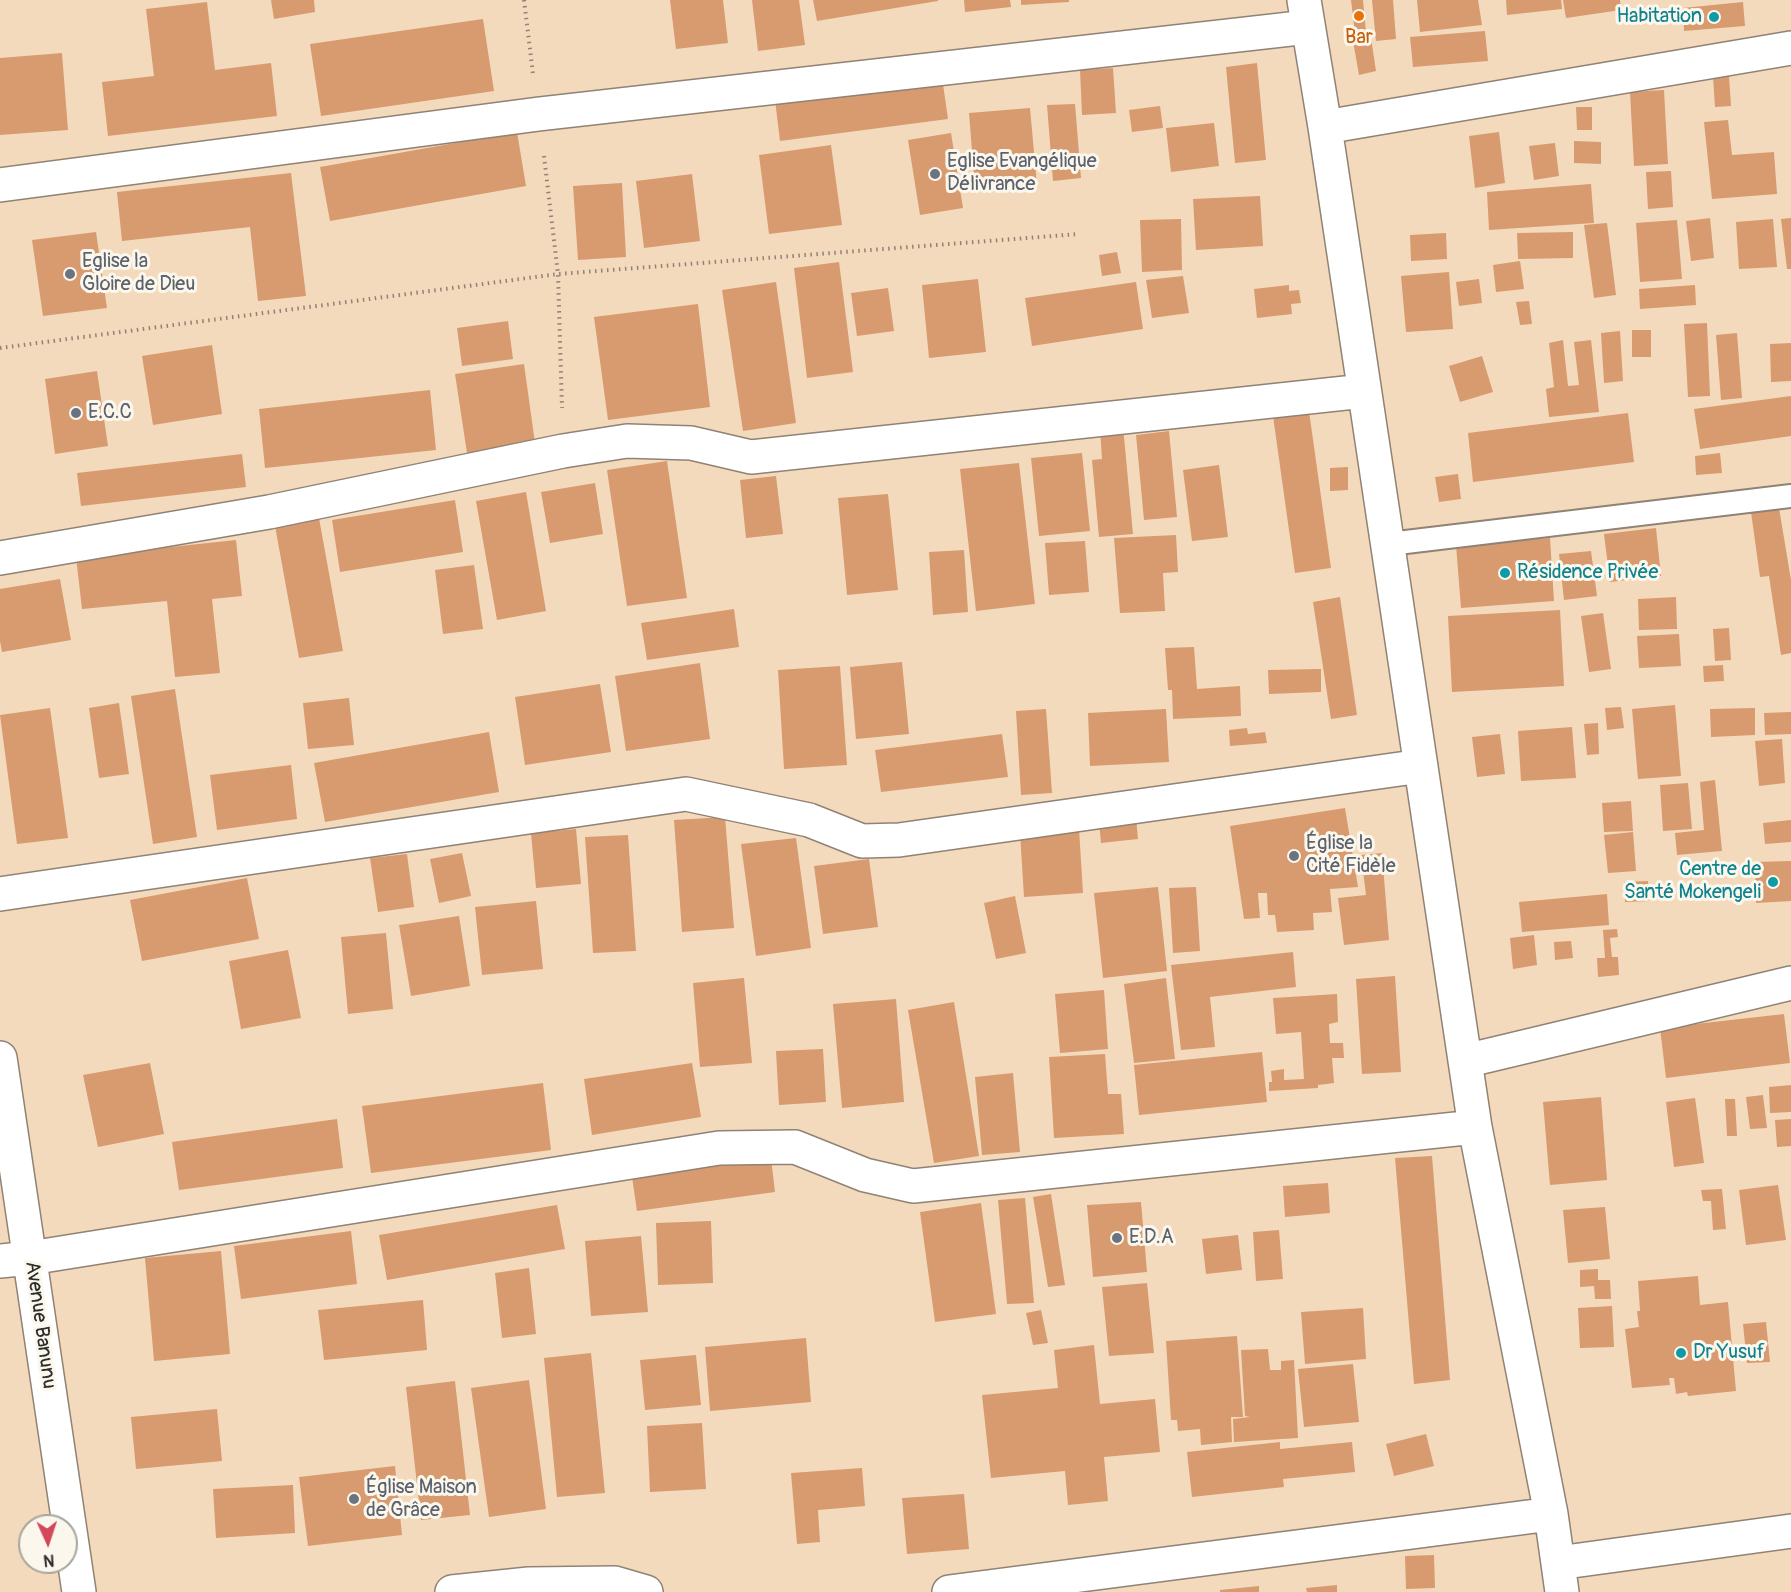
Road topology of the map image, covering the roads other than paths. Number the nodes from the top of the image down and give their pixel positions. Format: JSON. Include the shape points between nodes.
{"nodes":[{"id":1,"x":1306,"y":13,"type":"edge"},
{"id":2,"x":1791,"y":48,"type":"edge"},
{"id":3,"x":1325,"y":127,"type":"junction"},
{"id":4,"x":0,"y":185,"type":"edge"},
{"id":5,"x":1364,"y":391,"type":"junction"},
{"id":6,"x":1791,"y":496,"type":"edge"},
{"id":7,"x":1389,"y":544,"type":"junction"},
{"id":8,"x":0,"y":558,"type":"edge"},
{"id":9,"x":1421,"y":766,"type":"junction"},
{"id":10,"x":0,"y":894,"type":"edge"},
{"id":11,"x":1791,"y":983,"type":"edge"},
{"id":12,"x":0,"y":1058,"type":"edge"},
{"id":13,"x":1465,"y":1061,"type":"junction"},
{"id":14,"x":1475,"y":1127,"type":"junction"},
{"id":15,"x":15,"y":1260,"type":"edge"},
{"id":16,"x":1551,"y":1514,"type":"junction"},
{"id":17,"x":1791,"y":1531,"type":"edge"},
{"id":18,"x":1560,"y":1578,"type":"edge"},
{"id":19,"x":79,"y":1592,"type":"edge"},
{"id":20,"x":452,"y":1592,"type":"edge"},
{"id":21,"x":646,"y":1592,"type":"edge"},
{"id":22,"x":949,"y":1592,"type":"edge"}],
"edges":[{"from":1,"to":3,"type":"street"},
{"from":1,"to":4,"type":"street"},
{"from":2,"to":3,"type":"street"},
{"from":3,"to":5,"type":"street"},
{"from":5,"to":7,"type":"street"},
{"from":5,"to":8,"type":"street","via":[[751,457],[691,443],[627,441],[269,512]]},
{"from":6,"to":7,"type":"lane"},
{"from":7,"to":9,"type":"street"},
{"from":9,"to":10,"type":"street","via":[[899,840],[862,841],[809,820],[686,794]]},
{"from":9,"to":13,"type":"street"},
{"from":11,"to":13,"type":"street"},
{"from":12,"to":15,"type":"street","name":"Avenue Banunu"},
{"from":13,"to":14,"type":"street"},
{"from":14,"to":15,"type":"street","via":[[913,1186],[865,1175],[795,1147],[719,1148]]},
{"from":14,"to":16,"type":"street"},
{"from":15,"to":19,"type":"street","name":"Avenue Banunu"},
{"from":16,"to":18,"type":"street"},
{"from":16,"to":22,"type":"street"},
{"from":17,"to":18,"type":"street"},
{"from":20,"to":21,"type":"street","via":[[529,1584],[615,1583]]}]}
